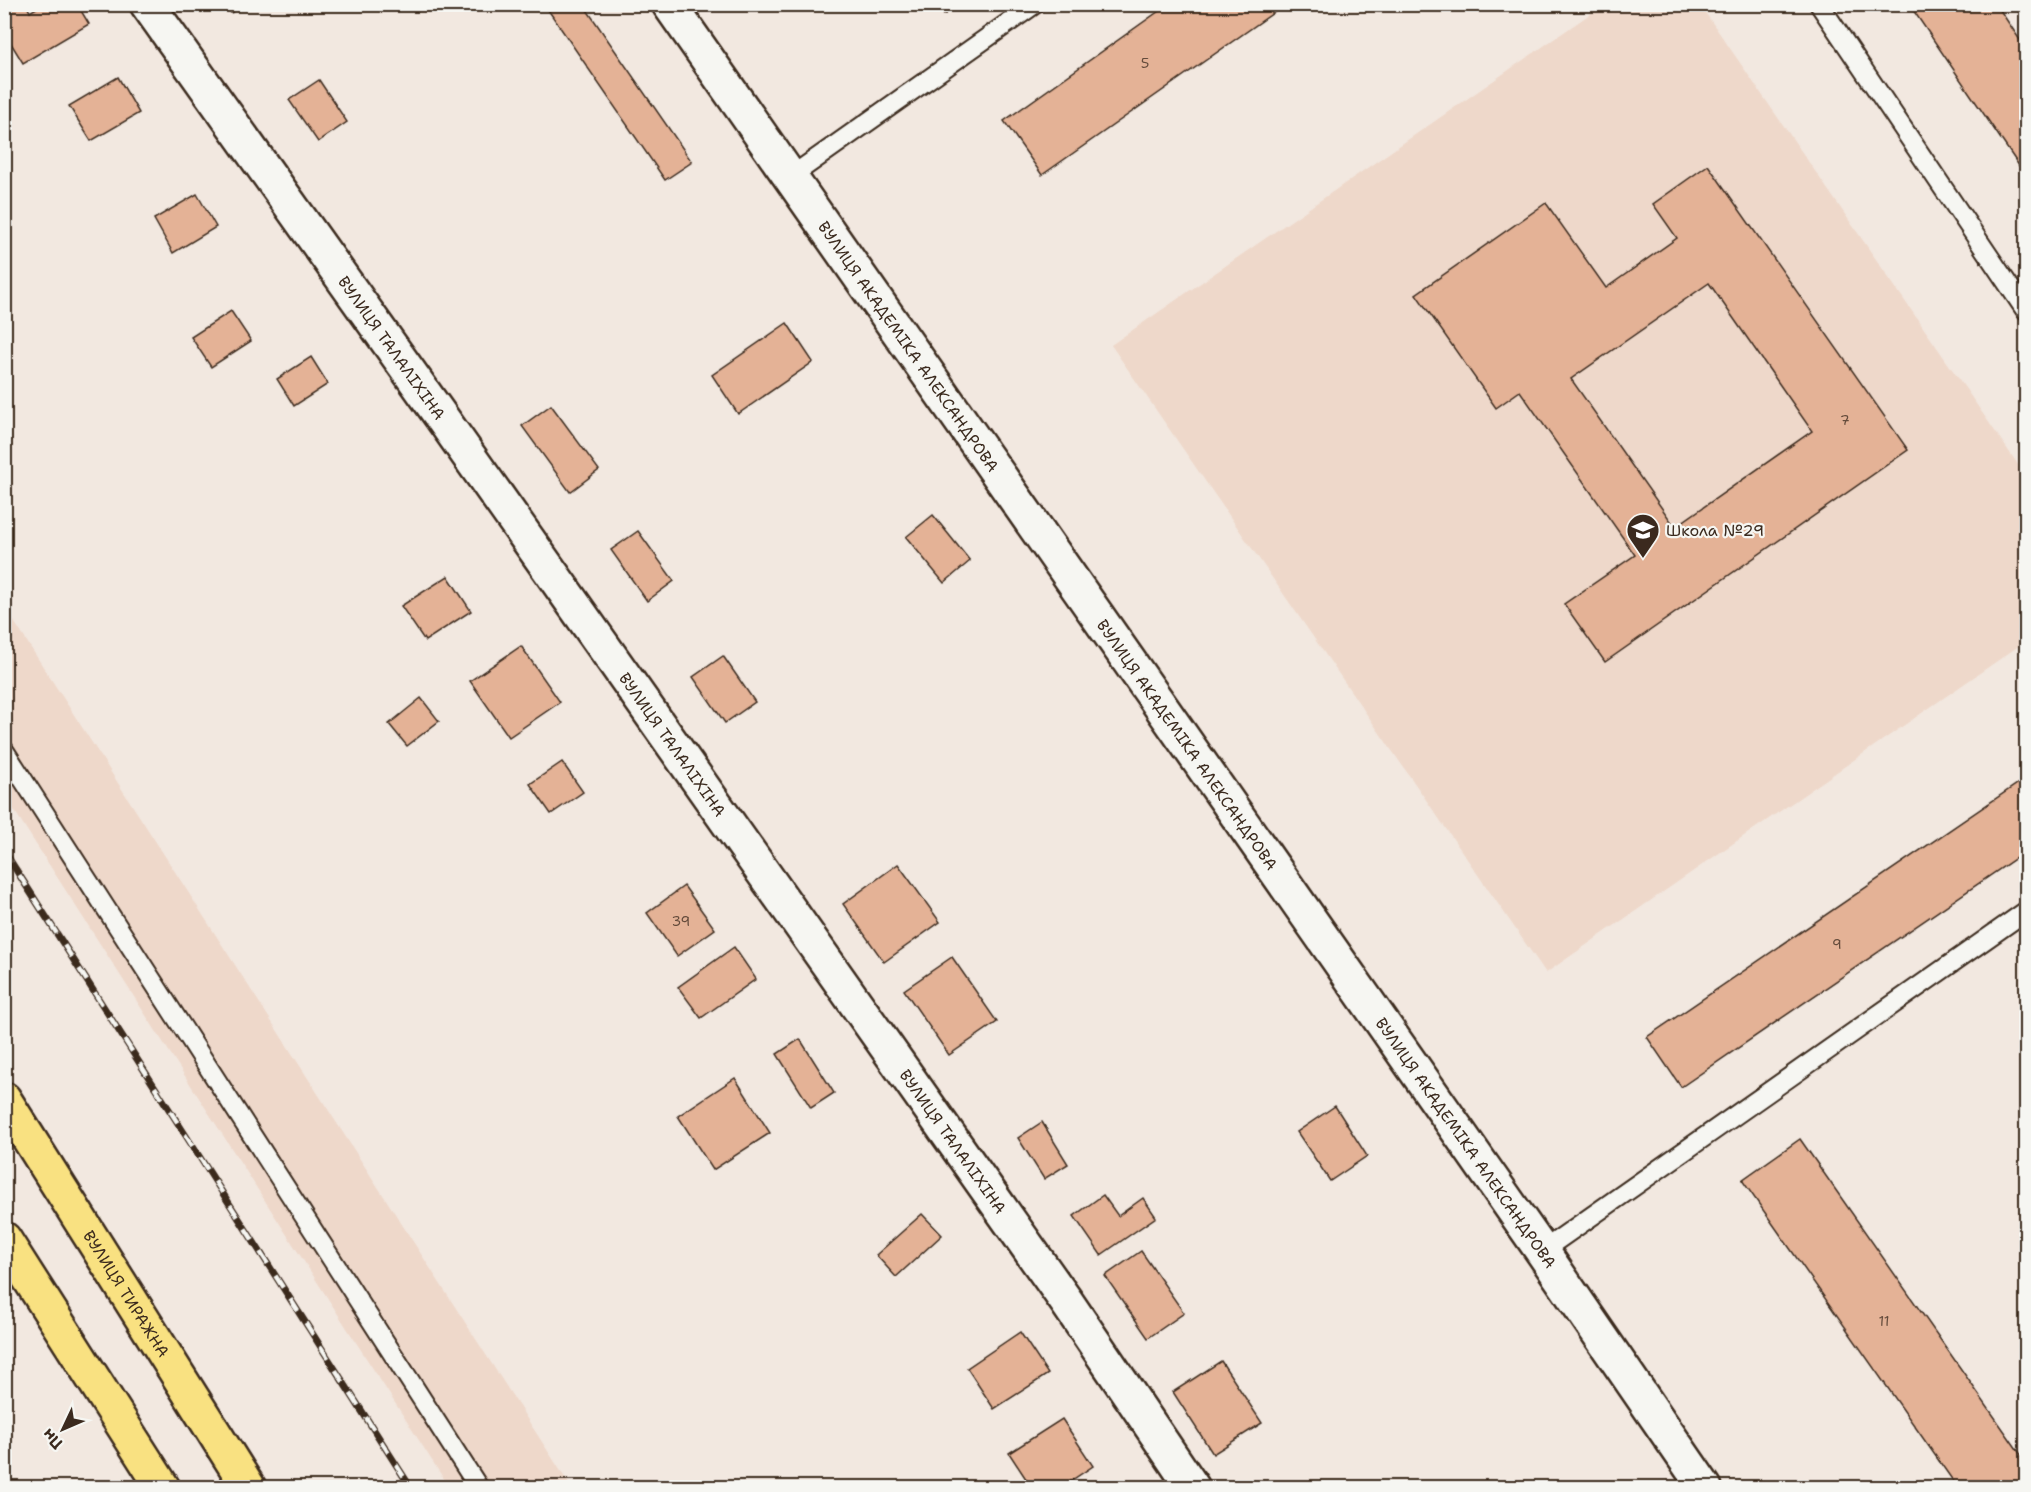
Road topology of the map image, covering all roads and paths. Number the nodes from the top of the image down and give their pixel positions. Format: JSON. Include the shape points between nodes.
{"nodes":[{"id":1,"x":147,"y":4,"type":"edge"},
{"id":2,"x":669,"y":4,"type":"edge"},
{"id":3,"x":1035,"y":4,"type":"edge"},
{"id":4,"x":1819,"y":4,"type":"edge"},
{"id":5,"x":790,"y":177,"type":"junction"},
{"id":6,"x":2026,"y":311,"type":"edge"},
{"id":7,"x":4,"y":750,"type":"edge"},
{"id":8,"x":2026,"y":910,"type":"edge"},
{"id":9,"x":4,"y":1100,"type":"edge"},
{"id":10,"x":4,"y":1239,"type":"edge"},
{"id":11,"x":1542,"y":1251,"type":"junction"},
{"id":12,"x":163,"y":1488,"type":"edge"},
{"id":13,"x":249,"y":1488,"type":"edge"},
{"id":14,"x":479,"y":1488,"type":"edge"},
{"id":15,"x":1192,"y":1488,"type":"edge"},
{"id":16,"x":1705,"y":1488,"type":"edge"}],
"edges":[{"from":1,"to":15,"type":"street","name":"ВУЛИЦЯ ТАЛАЛІХІНА","via":[[1066,1301]]},
{"from":2,"to":5,"type":"street","name":"ВУЛИЦЯ АКАДЕМІКА АЛЕКСАНДРОВА"},
{"from":3,"to":5,"type":"lane"},
{"from":4,"to":6,"type":"lane"},
{"from":5,"to":11,"type":"street","name":"ВУЛИЦЯ АКАДЕМІКА АЛЕКСАНДРОВА"},
{"from":7,"to":14,"type":"lane"},
{"from":8,"to":11,"type":"lane"},
{"from":9,"to":13,"type":"main road","name":"ВУЛИЦЯ ТИРАЖНА"},
{"from":10,"to":12,"type":"main road"},
{"from":11,"to":16,"type":"street","name":"ВУЛИЦЯ АКАДЕМІКА АЛЕКСАНДРОВА"}]}
